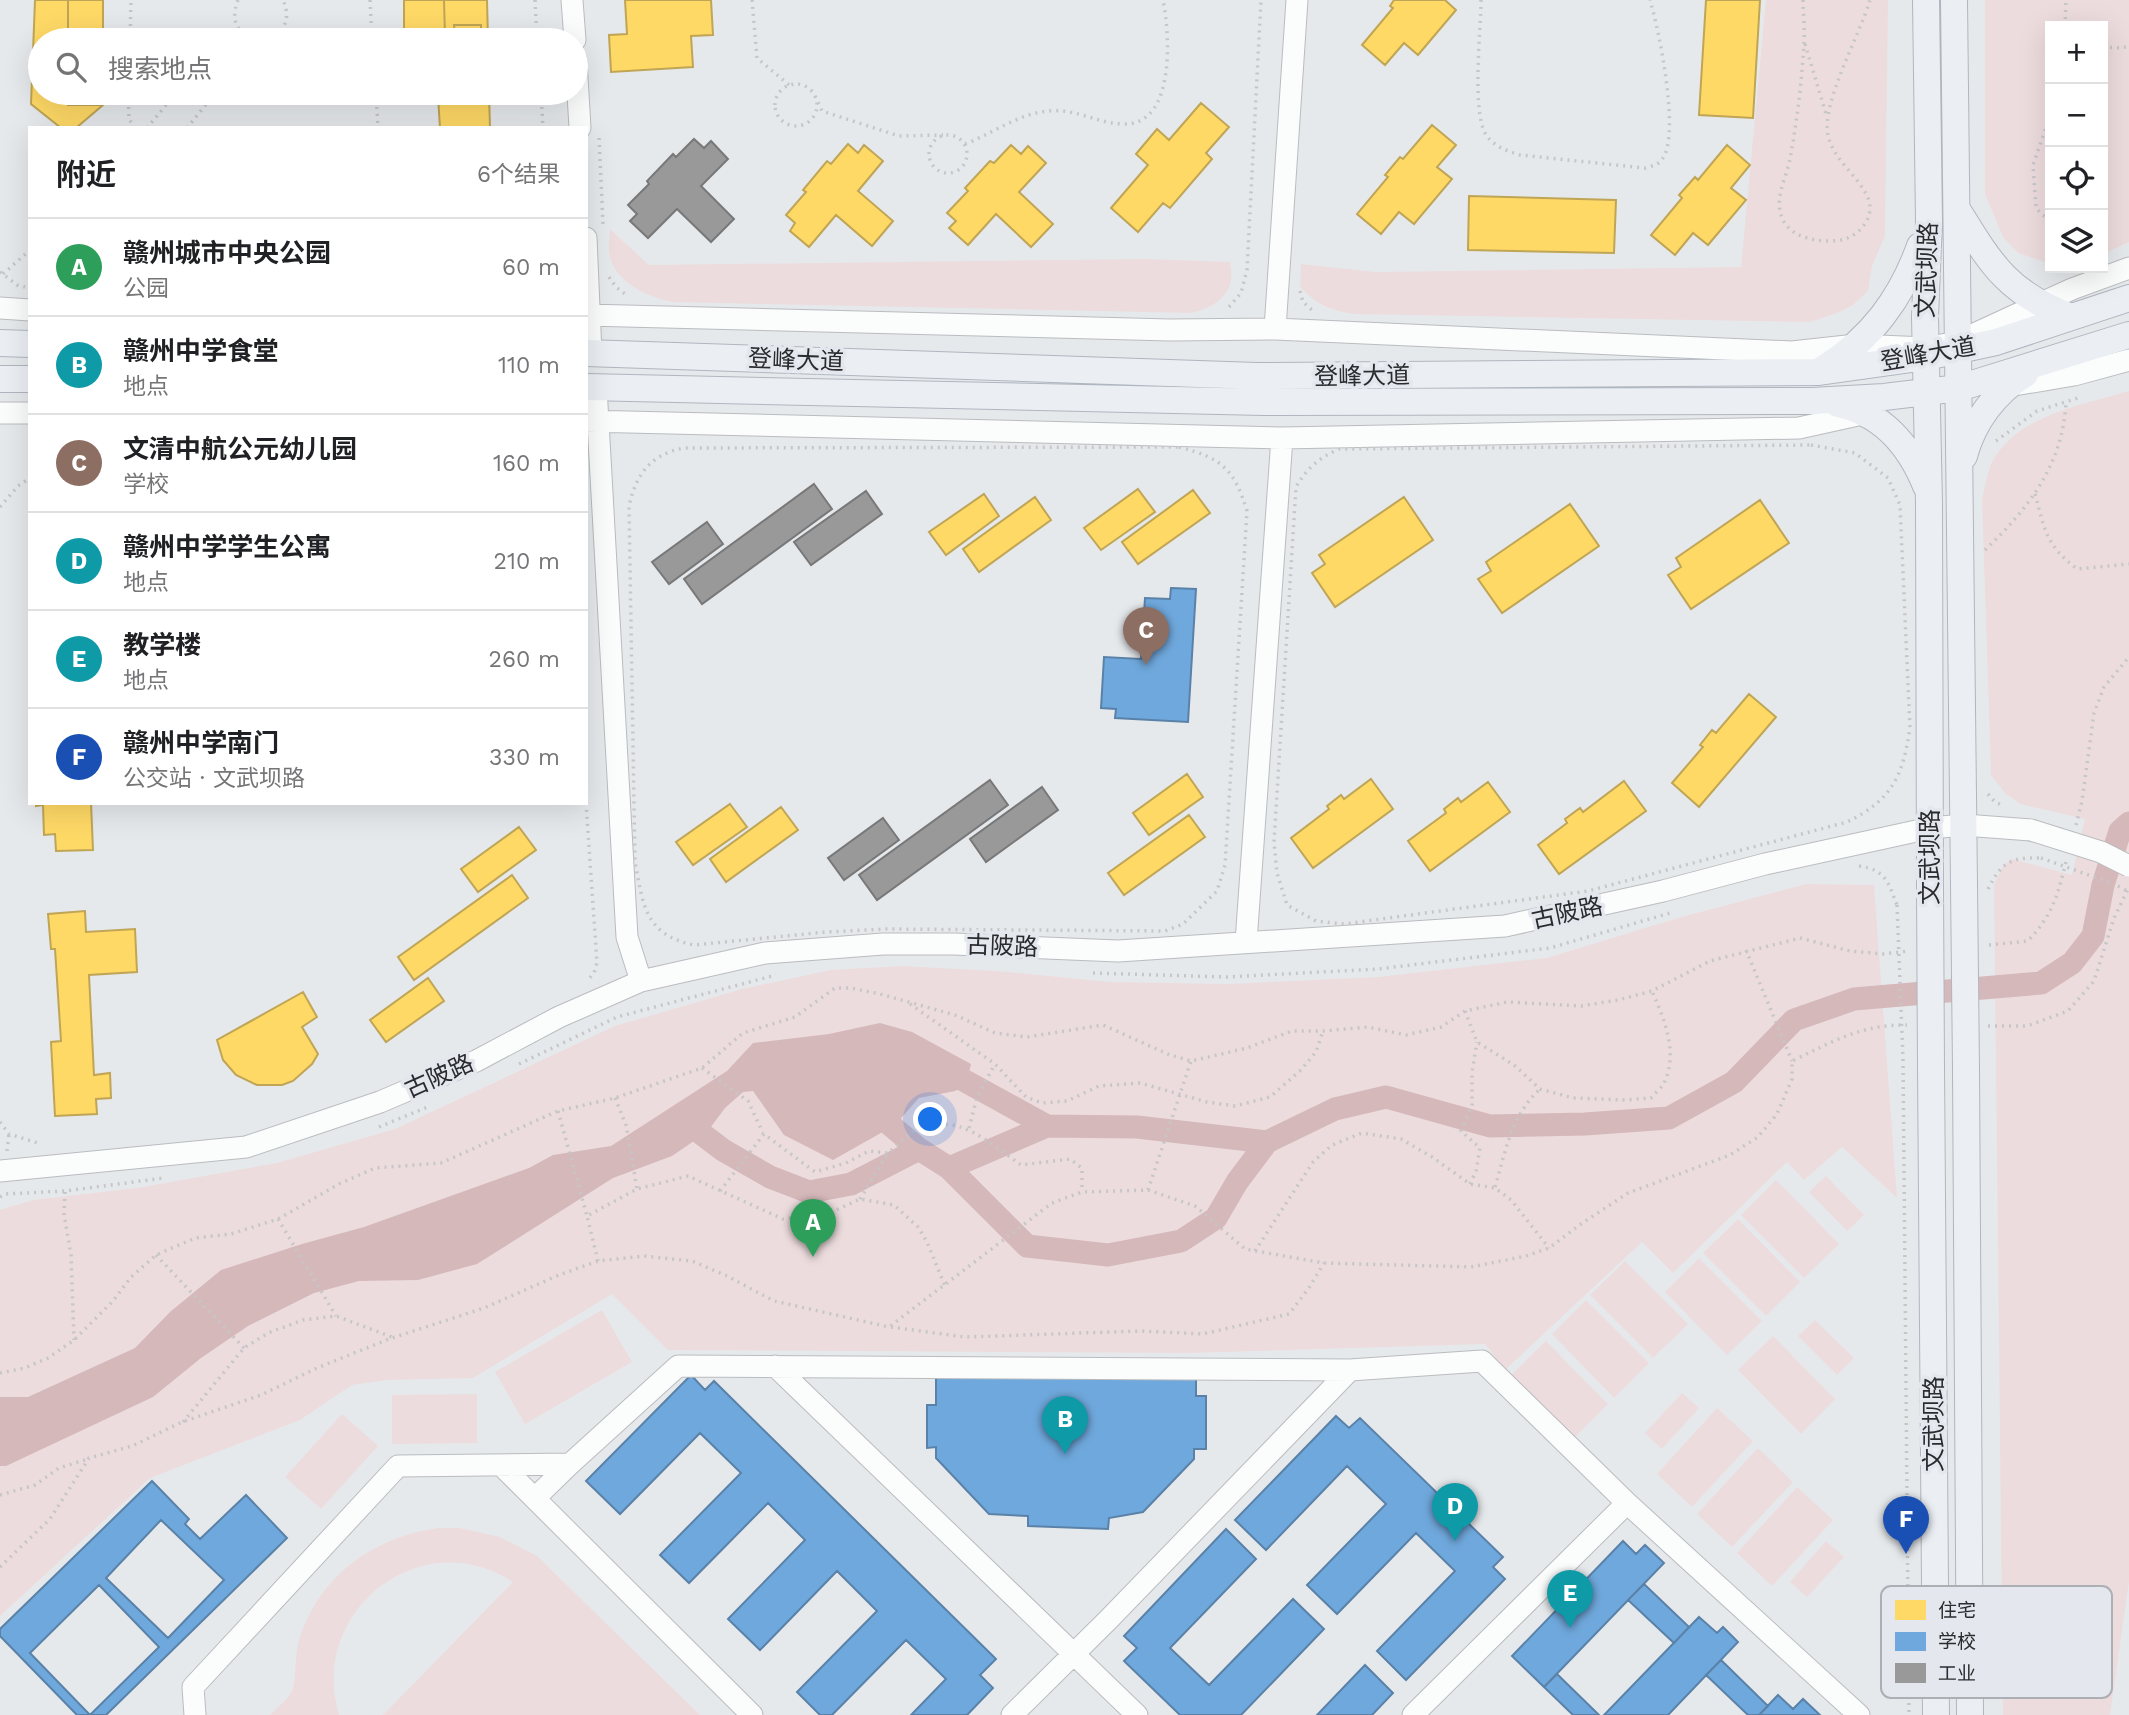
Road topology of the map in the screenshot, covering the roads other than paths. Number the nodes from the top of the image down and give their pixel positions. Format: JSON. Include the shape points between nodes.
{"nodes":[{"id":1,"x":572,"y":0,"type":"edge"},
{"id":2,"x":1297,"y":0,"type":"edge"},
{"id":3,"x":1926,"y":0,"type":"edge"},
{"id":4,"x":1954,"y":0,"type":"edge"},
{"id":5,"x":574,"y":28,"type":"edge"},
{"id":6,"x":579,"y":105,"type":"edge"},
{"id":7,"x":580,"y":126,"type":"edge"},
{"id":8,"x":1957,"y":209,"type":"junction"},
{"id":9,"x":1929,"y":221,"type":"junction"},
{"id":10,"x":2129,"y":268,"type":"edge"},
{"id":11,"x":588,"y":289,"type":"edge"},
{"id":12,"x":2129,"y":298,"type":"edge"},
{"id":13,"x":2040,"y":304,"type":"junction"},
{"id":14,"x":0,"y":308,"type":"edge"},
{"id":15,"x":28,"y":310,"type":"edge"},
{"id":16,"x":589,"y":315,"type":"edge"},
{"id":17,"x":2071,"y":317,"type":"junction"},
{"id":18,"x":1275,"y":329,"type":"junction"},
{"id":19,"x":2129,"y":335,"type":"edge"},
{"id":20,"x":0,"y":343,"type":"edge"},
{"id":21,"x":28,"y":344,"type":"edge"},
{"id":22,"x":1856,"y":345,"type":"junction"},
{"id":23,"x":1957,"y":346,"type":"junction"},
{"id":24,"x":589,"y":353,"type":"edge"},
{"id":25,"x":1926,"y":353,"type":"junction"},
{"id":26,"x":2054,"y":359,"type":"junction"},
{"id":27,"x":2129,"y":360,"type":"edge"},
{"id":28,"x":1819,"y":372,"type":"junction"},
{"id":29,"x":0,"y":379,"type":"edge"},
{"id":30,"x":28,"y":379,"type":"edge"},
{"id":31,"x":591,"y":387,"type":"edge"},
{"id":32,"x":2007,"y":387,"type":"junction"},
{"id":33,"x":1959,"y":391,"type":"junction"},
{"id":34,"x":1928,"y":396,"type":"junction"},
{"id":35,"x":1812,"y":401,"type":"junction"},
{"id":36,"x":0,"y":413,"type":"edge"},
{"id":37,"x":28,"y":413,"type":"edge"},
{"id":38,"x":1864,"y":413,"type":"junction"},
{"id":39,"x":592,"y":421,"type":"edge"},
{"id":40,"x":1282,"y":438,"type":"junction"},
{"id":41,"x":1961,"y":472,"type":"junction"},
{"id":42,"x":1929,"y":504,"type":"junction"},
{"id":43,"x":1964,"y":825,"type":"junction"},
{"id":44,"x":1930,"y":828,"type":"junction"},
{"id":45,"x":2129,"y":866,"type":"edge"},
{"id":46,"x":1246,"y":942,"type":"junction"},
{"id":47,"x":641,"y":981,"type":"junction"},
{"id":48,"x":0,"y":1171,"type":"edge"},
{"id":49,"x":775,"y":1366,"type":"junction"},
{"id":50,"x":1350,"y":1370,"type":"junction"},
{"id":51,"x":570,"y":1464,"type":"junction"},
{"id":52,"x":501,"y":1465,"type":"junction"},
{"id":53,"x":535,"y":1498,"type":"junction"},
{"id":54,"x":1627,"y":1503,"type":"junction"},
{"id":55,"x":1935,"y":1586,"type":"edge"},
{"id":56,"x":1969,"y":1586,"type":"edge"},
{"id":57,"x":1074,"y":1654,"type":"junction"},
{"id":58,"x":195,"y":1715,"type":"edge"},
{"id":59,"x":752,"y":1715,"type":"edge"},
{"id":60,"x":1012,"y":1715,"type":"edge"},
{"id":61,"x":1137,"y":1715,"type":"edge"},
{"id":62,"x":1413,"y":1715,"type":"edge"},
{"id":63,"x":1859,"y":1715,"type":"edge"}],
"edges":[{"from":1,"to":5,"type":"street"},
{"from":2,"to":18,"type":"street"},
{"from":3,"to":9,"type":"main road","name":"文武坝路"},
{"from":4,"to":8,"type":"main road","name":"文武坝路"},
{"from":6,"to":7,"type":"street"},
{"from":8,"to":13,"type":"main road","via":[[2003,277]]},
{"from":8,"to":23,"type":"main road","name":"文武坝路"},
{"from":9,"to":22,"type":"main road","via":[[1899,293]]},
{"from":9,"to":25,"type":"main road","name":"文武坝路"},
{"from":10,"to":13,"type":"street"},
{"from":11,"to":16,"type":"street"},
{"from":12,"to":17,"type":"main road","name":"登峰大道"},
{"from":13,"to":17,"type":"main road"},
{"from":13,"to":23,"type":"street"},
{"from":14,"to":15,"type":"street"},
{"from":16,"to":18,"type":"street"},
{"from":16,"to":24,"type":"street"},
{"from":17,"to":23,"type":"main road","name":"登峰大道","via":[[1996,342]]},
{"from":18,"to":22,"type":"street","via":[[1792,352]]},
{"from":19,"to":26,"type":"main road","name":"登峰大道"},
{"from":20,"to":21,"type":"main road"},
{"from":22,"to":25,"type":"street"},
{"from":22,"to":28,"type":"main road"},
{"from":23,"to":25,"type":"main road","name":"登峰大道"},
{"from":23,"to":33,"type":"main road","name":"文武坝路"},
{"from":24,"to":28,"type":"main road","name":"登峰大道","via":[[1257,376]]},
{"from":25,"to":28,"type":"main road","name":"登峰大道"},
{"from":25,"to":34,"type":"main road","name":"文武坝路"},
{"from":26,"to":32,"type":"main road"},
{"from":26,"to":33,"type":"main road","name":"登峰大道"},
{"from":27,"to":32,"type":"street","via":[[2074,376]]},
{"from":29,"to":30,"type":"main road"},
{"from":31,"to":35,"type":"main road","name":"登峰大道","via":[[1264,402]]},
{"from":31,"to":39,"type":"street"},
{"from":32,"to":33,"type":"street"},
{"from":32,"to":41,"type":"main road","via":[[1972,433]]},
{"from":33,"to":34,"type":"main road","name":"登峰大道"},
{"from":33,"to":41,"type":"main road","name":"文武坝路"},
{"from":34,"to":35,"type":"main road","name":"登峰大道"},
{"from":34,"to":38,"type":"street"},
{"from":34,"to":42,"type":"main road","name":"文武坝路"},
{"from":35,"to":38,"type":"main road"},
{"from":36,"to":37,"type":"street"},
{"from":38,"to":40,"type":"street","via":[[1799,428]]},
{"from":38,"to":42,"type":"main road","via":[[1886,427],[1911,453]]},
{"from":39,"to":40,"type":"street"},
{"from":39,"to":47,"type":"street","via":[[627,937]]},
{"from":40,"to":46,"type":"street"},
{"from":41,"to":43,"type":"main road","name":"文武坝路"},
{"from":42,"to":44,"type":"main road","name":"文武坝路"},
{"from":43,"to":44,"type":"street","name":"古陂路"},
{"from":43,"to":45,"type":"street","name":"古陂路","bridge":true,"via":[[2031,830]]},
{"from":43,"to":56,"type":"main road","name":"文武坝路","bridge":true,"via":[[1975,891],[1966,1069]]},
{"from":44,"to":46,"type":"street","name":"古陂路","via":[[1505,926]]},
{"from":44,"to":55,"type":"main road","name":"文武坝路","bridge":true},
{"from":46,"to":47,"type":"street","name":"古陂路","via":[[1118,951],[883,944],[765,953]]},
{"from":47,"to":48,"type":"street","name":"古陂路","via":[[380,1102],[246,1147]]},
{"from":49,"to":50,"type":"street"},
{"from":49,"to":51,"type":"street","via":[[678,1366]]},
{"from":49,"to":57,"type":"street"},
{"from":50,"to":54,"type":"street","via":[[1482,1361]]},
{"from":50,"to":57,"type":"street"},
{"from":51,"to":52,"type":"street"},
{"from":51,"to":53,"type":"street"},
{"from":52,"to":53,"type":"street"},
{"from":52,"to":58,"type":"street","via":[[398,1466],[193,1687]]},
{"from":53,"to":59,"type":"street"},
{"from":54,"to":62,"type":"street"},
{"from":54,"to":63,"type":"street"},
{"from":57,"to":60,"type":"street"},
{"from":57,"to":61,"type":"street"}]}
